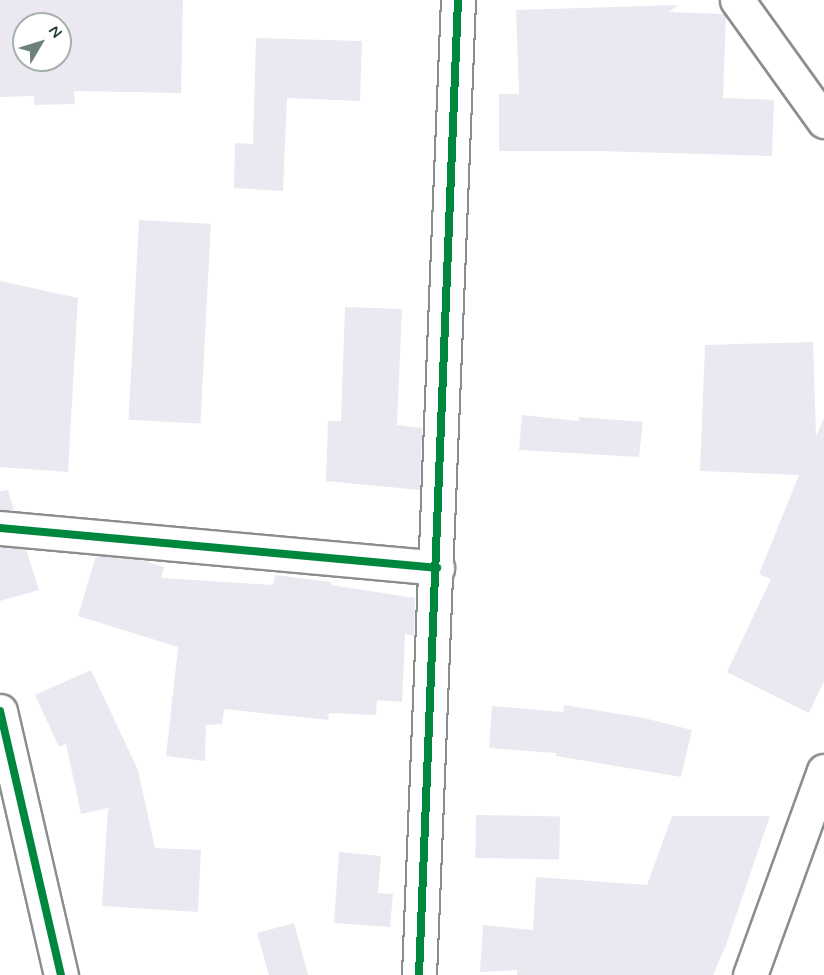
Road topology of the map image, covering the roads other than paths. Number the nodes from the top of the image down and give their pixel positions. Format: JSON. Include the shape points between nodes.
{"nodes":[{"id":1,"x":458,"y":0,"type":"edge"},
{"id":2,"x":737,"y":0,"type":"edge"},
{"id":3,"x":824,"y":121,"type":"edge"},
{"id":4,"x":0,"y":528,"type":"edge"},
{"id":5,"x":437,"y":568,"type":"junction"},
{"id":6,"x":0,"y":711,"type":"edge"},
{"id":7,"x":824,"y":771,"type":"edge"},
{"id":8,"x":61,"y":975,"type":"edge"},
{"id":9,"x":419,"y":975,"type":"edge"},
{"id":10,"x":750,"y":975,"type":"edge"}],
"edges":[{"from":1,"to":5,"type":"street"},
{"from":2,"to":3,"type":"street"},
{"from":4,"to":5,"type":"street"},
{"from":5,"to":9,"type":"street"},
{"from":6,"to":8,"type":"street"},
{"from":7,"to":10,"type":"street"}]}
